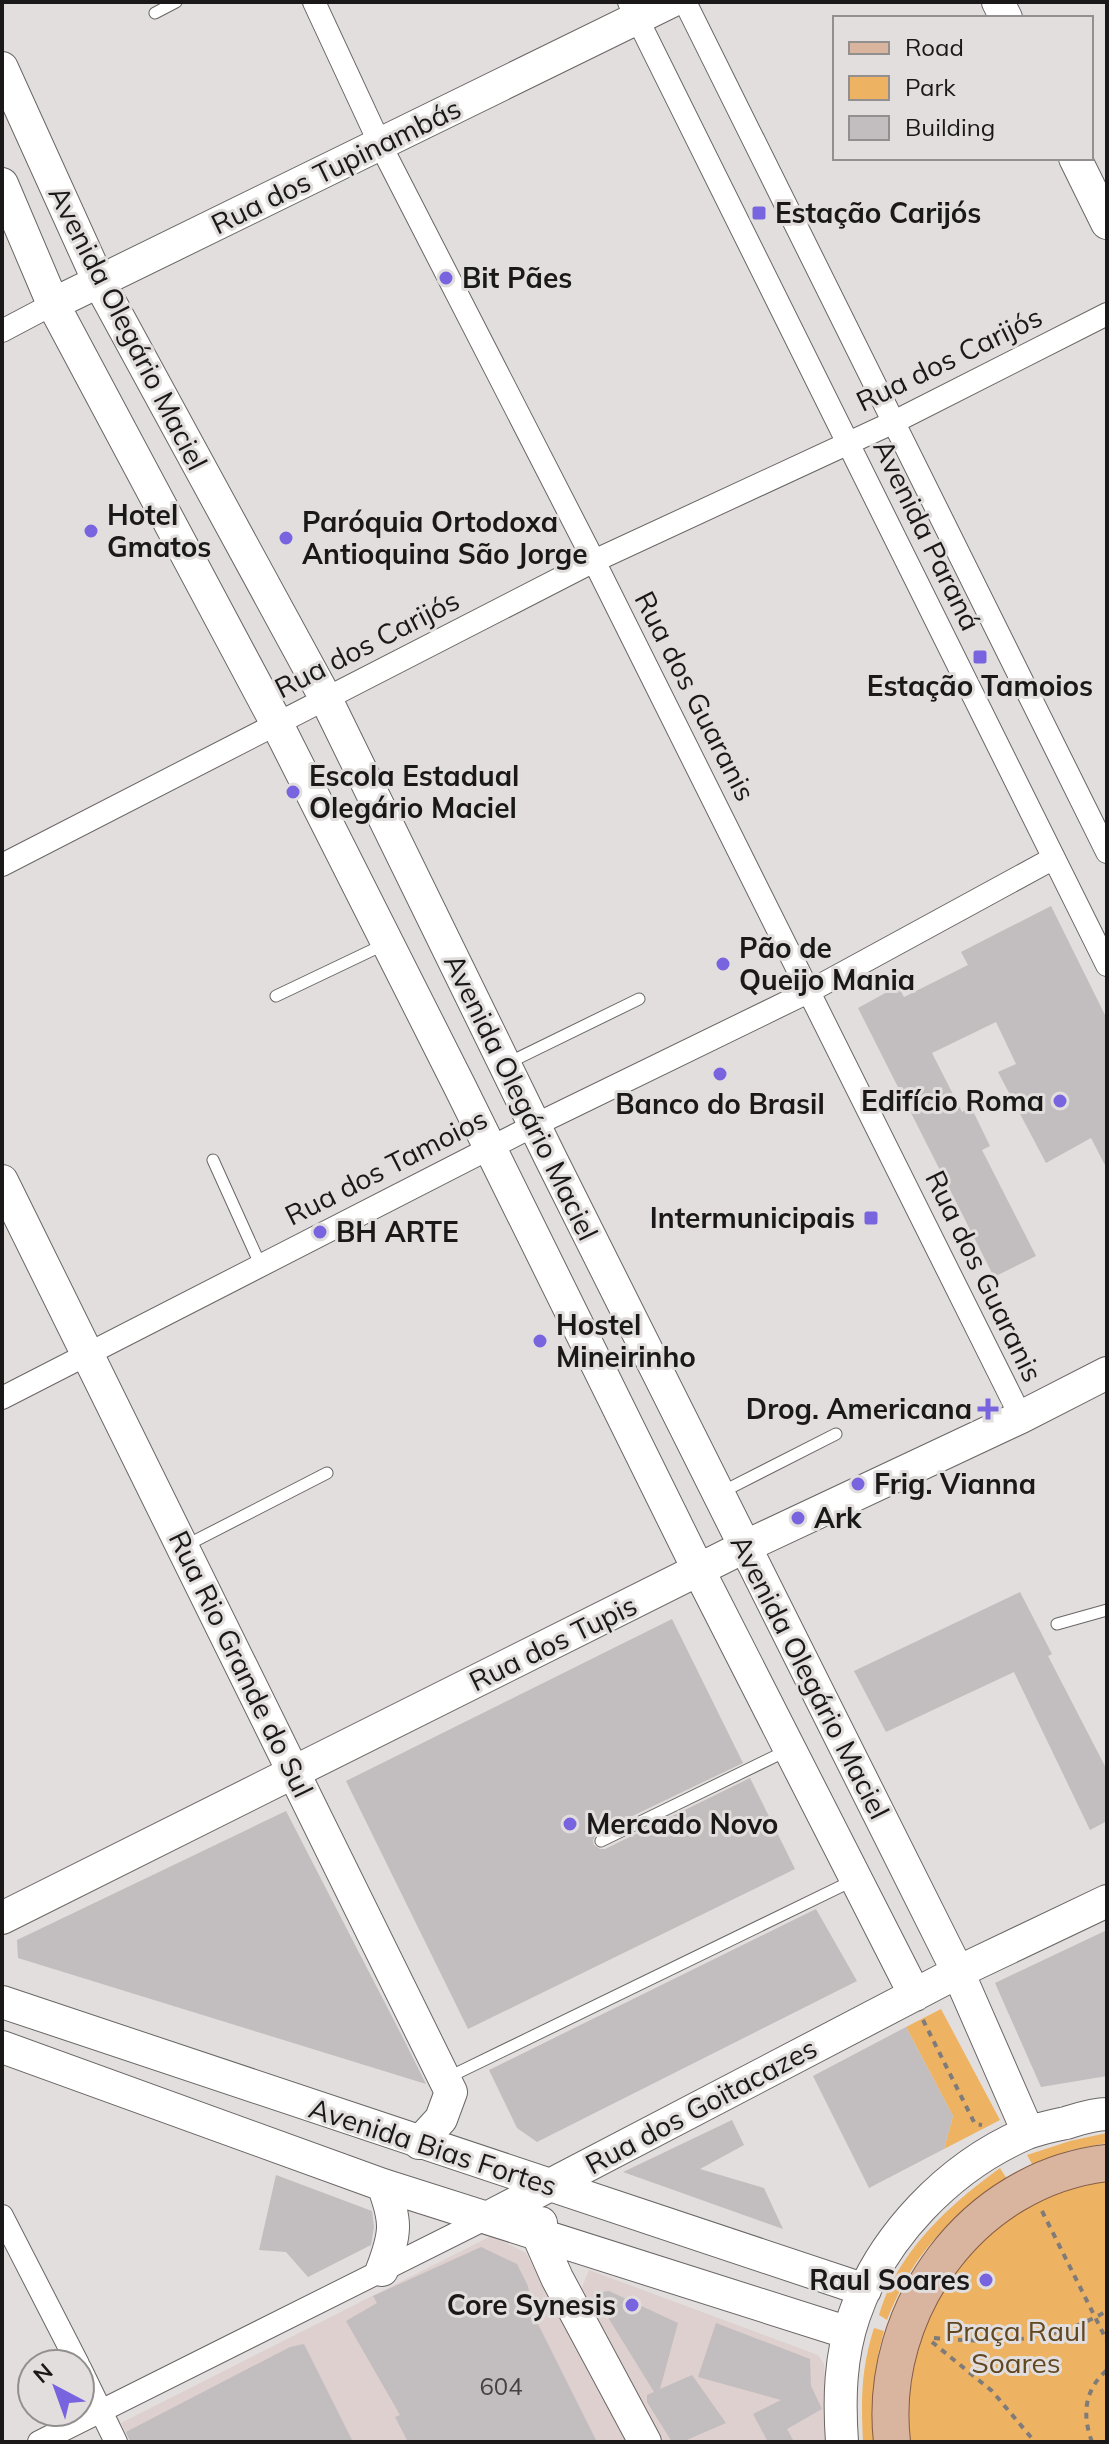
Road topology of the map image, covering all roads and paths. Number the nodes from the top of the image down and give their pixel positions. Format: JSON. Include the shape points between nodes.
{"nodes":[{"id":1,"x":176,"y":2,"type":"edge"},
{"id":2,"x":314,"y":2,"type":"edge"},
{"id":3,"x":670,"y":2,"type":"edge"},
{"id":4,"x":685,"y":2,"type":"edge"},
{"id":5,"x":633,"y":10,"type":"edge"},
{"id":6,"x":155,"y":13,"type":"dead end"},
{"id":7,"x":2,"y":68,"type":"edge"},
{"id":8,"x":380,"y":144,"type":"junction"},
{"id":9,"x":1076,"y":160,"type":"edge"},
{"id":10,"x":2,"y":184,"type":"edge"},
{"id":11,"x":1107,"y":223,"type":"edge"},
{"id":12,"x":99,"y":282,"type":"junction"},
{"id":13,"x":53,"y":304,"type":"junction"},
{"id":14,"x":1107,"y":314,"type":"edge"},
{"id":15,"x":2,"y":331,"type":"edge"},
{"id":16,"x":894,"y":422,"type":"junction"},
{"id":17,"x":847,"y":442,"type":"junction"},
{"id":18,"x":594,"y":561,"type":"junction"},
{"id":19,"x":326,"y":699,"type":"junction"},
{"id":20,"x":277,"y":724,"type":"junction"},
{"id":21,"x":1104,"y":840,"type":"edge"},
{"id":22,"x":1054,"y":858,"type":"junction"},
{"id":23,"x":2,"y":865,"type":"edge"},
{"id":24,"x":388,"y":943,"type":"junction"},
{"id":25,"x":1107,"y":965,"type":"edge"},
{"id":26,"x":810,"y":991,"type":"junction"},
{"id":27,"x":276,"y":996,"type":"dead end"},
{"id":28,"x":639,"y":999,"type":"dead end"},
{"id":29,"x":506,"y":1065,"type":"junction"},
{"id":30,"x":535,"y":1125,"type":"junction"},
{"id":31,"x":490,"y":1148,"type":"junction"},
{"id":32,"x":213,"y":1160,"type":"dead end"},
{"id":33,"x":2,"y":1181,"type":"edge"},
{"id":34,"x":260,"y":1264,"type":"junction"},
{"id":35,"x":87,"y":1355,"type":"junction"},
{"id":36,"x":1107,"y":1373,"type":"edge"},
{"id":37,"x":2,"y":1398,"type":"edge"},
{"id":38,"x":1021,"y":1417,"type":"junction"},
{"id":39,"x":836,"y":1434,"type":"dead end"},
{"id":40,"x":327,"y":1473,"type":"dead end"},
{"id":41,"x":718,"y":1494,"type":"junction"},
{"id":42,"x":183,"y":1547,"type":"junction"},
{"id":43,"x":744,"y":1547,"type":"junction"},
{"id":44,"x":699,"y":1571,"type":"junction"},
{"id":45,"x":1107,"y":1610,"type":"edge"},
{"id":46,"x":1057,"y":1624,"type":"dead end"},
{"id":47,"x":789,"y":1749,"type":"junction"},
{"id":48,"x":295,"y":1771,"type":"junction"},
{"id":49,"x":601,"y":1841,"type":"dead end"},
{"id":50,"x":855,"y":1880,"type":"junction"},
{"id":51,"x":1107,"y":1901,"type":"edge"},
{"id":52,"x":2,"y":1918,"type":"edge"},
{"id":53,"x":958,"y":1972,"type":"junction"},
{"id":54,"x":913,"y":1996,"type":"junction"},
{"id":55,"x":2,"y":2002,"type":"edge"},
{"id":56,"x":2,"y":2047,"type":"edge"},
{"id":57,"x":445,"y":2079,"type":"junction"},
{"id":58,"x":1107,"y":2114,"type":"edge"},
{"id":59,"x":988,"y":2126,"type":"dead end"},
{"id":60,"x":1028,"y":2132,"type":"junction"},
{"id":61,"x":419,"y":2143,"type":"junction"},
{"id":62,"x":1107,"y":2163,"type":"edge"},
{"id":63,"x":383,"y":2185,"type":"junction"},
{"id":64,"x":550,"y":2185,"type":"junction"},
{"id":65,"x":1037,"y":2201,"type":"dead end"},
{"id":66,"x":1054,"y":2206,"type":"dead end"},
{"id":67,"x":1041,"y":2210,"type":"junction"},
{"id":68,"x":2,"y":2216,"type":"edge"},
{"id":69,"x":1030,"y":2217,"type":"dead end"},
{"id":70,"x":487,"y":2218,"type":"junction"},
{"id":71,"x":538,"y":2235,"type":"junction"},
{"id":72,"x":382,"y":2270,"type":"junction"},
{"id":73,"x":865,"y":2290,"type":"junction"},
{"id":74,"x":1107,"y":2311,"type":"edge"},
{"id":75,"x":1095,"y":2318,"type":"junction"},
{"id":76,"x":933,"y":2327,"type":"dead end"},
{"id":77,"x":849,"y":2333,"type":"junction"},
{"id":78,"x":927,"y":2338,"type":"junction"},
{"id":79,"x":1107,"y":2341,"type":"edge"},
{"id":80,"x":70,"y":2348,"type":"edge"},
{"id":81,"x":1107,"y":2370,"type":"edge"},
{"id":82,"x":96,"y":2402,"type":"edge"},
{"id":83,"x":101,"y":2413,"type":"junction"},
{"id":84,"x":39,"y":2442,"type":"edge"},
{"id":85,"x":116,"y":2442,"type":"edge"},
{"id":86,"x":645,"y":2442,"type":"edge"},
{"id":87,"x":842,"y":2442,"type":"edge"},
{"id":88,"x":892,"y":2442,"type":"edge"},
{"id":89,"x":1035,"y":2442,"type":"edge"},
{"id":90,"x":1092,"y":2442,"type":"edge"}],
"edges":[{"from":1,"to":6,"type":"lane"},
{"from":2,"to":8,"type":"street","name":"Rua dos Guaranis"},
{"from":3,"to":5,"type":"main road","name":"Rua dos Tupinambás"},
{"from":4,"to":16,"type":"street","name":"Avenida Paraná"},
{"from":5,"to":8,"type":"main road","name":"Rua dos Tupinambás"},
{"from":5,"to":17,"type":"street","name":"Avenida Paraná"},
{"from":7,"to":12,"type":"main road","name":"Avenida Olegário Maciel"},
{"from":8,"to":12,"type":"main road","name":"Rua dos Tupinambás"},
{"from":8,"to":18,"type":"street","name":"Rua dos Guaranis"},
{"from":9,"to":11,"type":"main road"},
{"from":10,"to":13,"type":"main road","name":"Avenida Olegário Maciel"},
{"from":12,"to":13,"type":"main road","name":"Rua dos Tupinambás"},
{"from":12,"to":19,"type":"main road","name":"Avenida Olegário Maciel"},
{"from":13,"to":15,"type":"street","name":"Rua dos Tupinambás"},
{"from":13,"to":20,"type":"main road","name":"Avenida Olegário Maciel"},
{"from":14,"to":16,"type":"street","name":"Rua dos Carijós"},
{"from":16,"to":17,"type":"street","name":"Rua dos Carijós"},
{"from":16,"to":21,"type":"street","name":"Avenida Paraná"},
{"from":17,"to":18,"type":"street","name":"Rua dos Carijós"},
{"from":17,"to":22,"type":"street","name":"Avenida Paraná"},
{"from":18,"to":19,"type":"street","name":"Rua dos Carijós"},
{"from":18,"to":26,"type":"street","name":"Rua dos Guaranis"},
{"from":19,"to":20,"type":"street","name":"Rua dos Carijós"},
{"from":19,"to":29,"type":"main road","name":"Avenida Olegário Maciel"},
{"from":20,"to":23,"type":"street","name":"Rua dos Carijós"},
{"from":20,"to":24,"type":"main road","name":"Avenida Olegário Maciel"},
{"from":22,"to":25,"type":"street","name":"Avenida Paraná"},
{"from":22,"to":26,"type":"street","name":"Rua dos Tamoios"},
{"from":24,"to":27,"type":"lane"},
{"from":24,"to":31,"type":"main road","name":"Avenida Olegário Maciel"},
{"from":26,"to":30,"type":"street","name":"Rua dos Tamoios"},
{"from":26,"to":38,"type":"street","name":"Rua dos Guaranis"},
{"from":28,"to":29,"type":"lane"},
{"from":29,"to":30,"type":"main road","name":"Avenida Olegário Maciel"},
{"from":30,"to":31,"type":"street","name":"Rua dos Tamoios"},
{"from":30,"to":41,"type":"main road","name":"Avenida Olegário Maciel"},
{"from":31,"to":34,"type":"street","name":"Rua dos Tamoios"},
{"from":31,"to":44,"type":"main road","name":"Avenida Olegário Maciel"},
{"from":32,"to":34,"type":"lane"},
{"from":33,"to":35,"type":"main road","name":"Rua Rio Grande do Sul"},
{"from":34,"to":35,"type":"street","name":"Rua dos Tamoios"},
{"from":35,"to":37,"type":"street","name":"Rua dos Tamoios"},
{"from":35,"to":42,"type":"main road","name":"Rua Rio Grande do Sul"},
{"from":36,"to":38,"type":"main road","name":"Rua dos Tupis"},
{"from":38,"to":43,"type":"main road","name":"Rua dos Tupis"},
{"from":39,"to":41,"type":"lane"},
{"from":40,"to":42,"type":"lane"},
{"from":41,"to":43,"type":"main road","name":"Avenida Olegário Maciel"},
{"from":42,"to":48,"type":"main road","name":"Rua Rio Grande do Sul"},
{"from":43,"to":44,"type":"main road","name":"Rua dos Tupis"},
{"from":43,"to":53,"type":"main road","name":"Avenida Olegário Maciel"},
{"from":44,"to":47,"type":"main road","name":"Avenida Olegário Maciel"},
{"from":44,"to":48,"type":"main road","name":"Rua dos Tupis"},
{"from":45,"to":46,"type":"lane"},
{"from":47,"to":49,"type":"lane"},
{"from":47,"to":50,"type":"main road","name":"Avenida Olegário Maciel"},
{"from":48,"to":52,"type":"main road","name":"Rua dos Tupis"},
{"from":48,"to":57,"type":"main road","name":"Rua Rio Grande do Sul"},
{"from":50,"to":54,"type":"main road","name":"Avenida Olegário Maciel"},
{"from":50,"to":57,"type":"lane"},
{"from":51,"to":53,"type":"main road","name":"Rua dos Goitacazes"},
{"from":53,"to":54,"type":"main road","name":"Rua dos Goitacazes"},
{"from":53,"to":60,"type":"main road","name":"Avenida Olegário Maciel"},
{"from":54,"to":59,"type":"path","via":[[975,2124]]},
{"from":54,"to":64,"type":"main road","name":"Rua dos Goitacazes"},
{"from":55,"to":61,"type":"main road","name":"Avenida Bias Fortes"},
{"from":56,"to":63,"type":"main road","name":"Avenida Bias Fortes"},
{"from":57,"to":61,"type":"main road","via":[[451,2092],[441,2119]]},
{"from":58,"to":60,"type":"main road"},
{"from":60,"to":73,"type":"main road","via":[[975,2163],[932,2197],[893,2240]]},
{"from":61,"to":64,"type":"main road","name":"Avenida Bias Fortes"},
{"from":62,"to":88,"type":"main road","via":[[1070,2170],[993,2208],[934,2270],[917,2298],[898,2353],[891,2388]]},
{"from":63,"to":70,"type":"main road","name":"Avenida Bias Fortes"},
{"from":63,"to":72,"type":"main road","via":[[394,2215],[392,2243]]},
{"from":64,"to":70,"type":"main road","name":"Rua dos Goitacazes"},
{"from":64,"to":71,"type":"main road"},
{"from":64,"to":73,"type":"main road","name":"Avenida Bias Fortes"},
{"from":65,"to":67,"type":"path"},
{"from":66,"to":67,"type":"path"},
{"from":67,"to":69,"type":"path"},
{"from":67,"to":75,"type":"path"},
{"from":68,"to":80,"type":"street"},
{"from":70,"to":71,"type":"main road","name":"Avenida Bias Fortes"},
{"from":70,"to":72,"type":"street","name":"Rua dos Goitacazes"},
{"from":71,"to":77,"type":"main road","name":"Avenida Bias Fortes"},
{"from":71,"to":86,"type":"main road"},
{"from":72,"to":83,"type":"street","name":"Rua dos Goitacazes"},
{"from":73,"to":77,"type":"main road"},
{"from":74,"to":75,"type":"path"},
{"from":75,"to":78,"type":"path","via":[[1033,2339]]},
{"from":75,"to":79,"type":"path"},
{"from":76,"to":78,"type":"path"},
{"from":77,"to":87,"type":"main road","via":[[838,2395]]},
{"from":78,"to":89,"type":"path","via":[[992,2391]]},
{"from":81,"to":90,"type":"path","via":[[1090,2392],[1086,2408]]},
{"from":82,"to":83,"type":"street"},
{"from":83,"to":84,"type":"street","name":"Rua dos Goitacazes"},
{"from":83,"to":85,"type":"street"}]}
